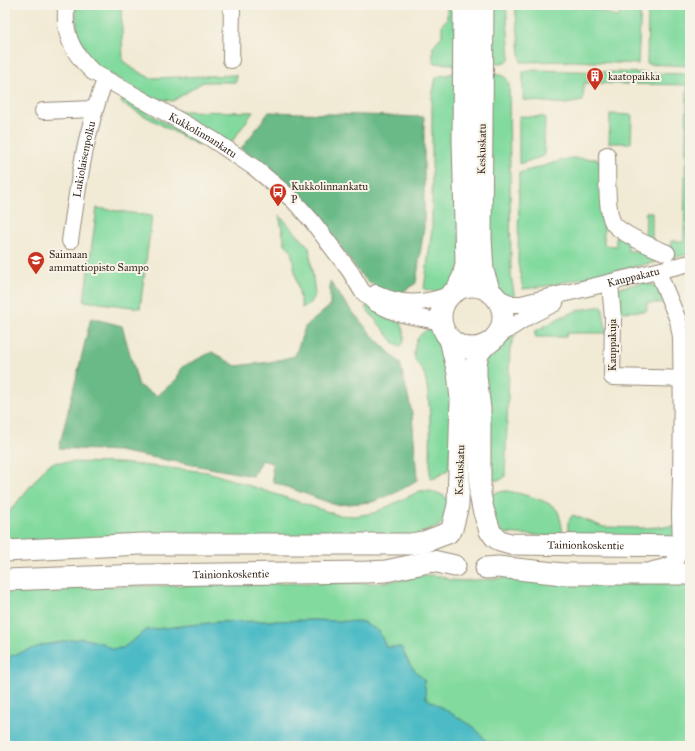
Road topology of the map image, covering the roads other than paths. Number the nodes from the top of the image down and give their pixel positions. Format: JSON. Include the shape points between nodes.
{"nodes":[{"id":1,"x":66,"y":5,"type":"edge"},
{"id":2,"x":232,"y":5,"type":"edge"},
{"id":3,"x":464,"y":5,"type":"edge"},
{"id":4,"x":483,"y":5,"type":"edge"},
{"id":5,"x":231,"y":60,"type":"dead end"},
{"id":6,"x":105,"y":80,"type":"junction"},
{"id":7,"x":94,"y":109,"type":"junction"},
{"id":8,"x":43,"y":111,"type":"dead end"},
{"id":9,"x":608,"y":155,"type":"dead end"},
{"id":10,"x":70,"y":241,"type":"dead end"},
{"id":11,"x":667,"y":253,"type":"dead end"},
{"id":12,"x":690,"y":264,"type":"edge"},
{"id":13,"x":350,"y":271,"type":"junction"},
{"id":14,"x":658,"y":272,"type":"junction"},
{"id":15,"x":610,"y":284,"type":"junction"},
{"id":16,"x":454,"y":292,"type":"junction"},
{"id":17,"x":576,"y":292,"type":"junction"},
{"id":18,"x":493,"y":295,"type":"junction"},
{"id":19,"x":446,"y":330,"type":"junction"},
{"id":20,"x":490,"y":342,"type":"junction"},
{"id":21,"x":686,"y":378,"type":"edge"},
{"id":22,"x":681,"y":496,"type":"junction"},
{"id":23,"x":690,"y":509,"type":"edge"},
{"id":24,"x":450,"y":531,"type":"junction"},
{"id":25,"x":492,"y":534,"type":"junction"},
{"id":26,"x":685,"y":546,"type":"edge"},
{"id":27,"x":5,"y":551,"type":"edge"},
{"id":28,"x":455,"y":566,"type":"junction"},
{"id":29,"x":486,"y":568,"type":"junction"},
{"id":30,"x":639,"y":574,"type":"junction"},
{"id":31,"x":690,"y":574,"type":"edge"},
{"id":32,"x":5,"y":580,"type":"edge"}],
"edges":[{"from":1,"to":6,"type":"street","name":"Kukkolinnankatu","via":[[67,31],[73,48],[83,63]]},
{"from":2,"to":5,"type":"street"},
{"from":3,"to":16,"type":"main road","name":"Keskuskatu","via":[[463,139],[466,264],[463,277]]},
{"from":4,"to":18,"type":"main road","name":"Keskuskatu","via":[[481,238],[483,271]]},
{"from":6,"to":7,"type":"street","name":"Lukiolaisenpolku"},
{"from":6,"to":13,"type":"street","name":"Kukkolinnankatu","via":[[212,139],[255,168],[293,200]]},
{"from":7,"to":8,"type":"street"},
{"from":7,"to":10,"type":"street","name":"Lukiolaisenpolku","via":[[80,171]]},
{"from":9,"to":11,"type":"street","via":[[609,211],[614,224],[643,243]]},
{"from":12,"to":14,"type":"street","name":"Kauppakatu"},
{"from":13,"to":16,"type":"street","name":"Kukkolinnankatu","via":[[374,291],[400,302],[426,302]]},
{"from":13,"to":19,"type":"street","name":"Kukkolinnankatu","via":[[362,291],[384,308]]},
{"from":14,"to":15,"type":"street","name":"Kauppakatu"},
{"from":14,"to":21,"type":"street","via":[[678,320]]},
{"from":15,"to":17,"type":"street","name":"Kauppakatu"},
{"from":15,"to":21,"type":"street","name":"Kauppakuja","via":[[613,318],[612,377]]},
{"from":16,"to":18,"type":"main road","via":[[473,286]]},
{"from":16,"to":19,"type":"main road","via":[[444,304],[441,313]]},
{"from":17,"to":18,"type":"street","name":"Kauppakatu","via":[[521,304],[512,304]]},
{"from":17,"to":20,"type":"street","name":"Kauppakatu","via":[[529,316]]},
{"from":18,"to":20,"type":"main road","via":[[502,308],[503,321]]},
{"from":19,"to":20,"type":"main road","via":[[462,347],[470,348]]},
{"from":19,"to":24,"type":"main road","name":"Keskuskatu","via":[[458,373],[461,399],[458,505]]},
{"from":20,"to":25,"type":"main road","name":"Keskuskatu","via":[[478,354],[476,376],[480,409],[480,494]]},
{"from":21,"to":22,"type":"street"},
{"from":22,"to":23,"type":"street"},
{"from":22,"to":26,"type":"street"},
{"from":24,"to":25,"type":"main road","via":[[459,525],[474,524],[480,525]]},
{"from":24,"to":27,"type":"main road","via":[[424,542],[411,544],[141,544]]},
{"from":24,"to":28,"type":"main road","via":[[444,550],[445,558]]},
{"from":25,"to":26,"type":"main road","name":"Tainionkoskentie","via":[[500,541],[510,544]]},
{"from":25,"to":29,"type":"main road","via":[[497,543],[496,551]]},
{"from":26,"to":30,"type":"street","via":[[674,563]]},
{"from":28,"to":29,"type":"main road","via":[[462,570],[474,571]]},
{"from":28,"to":32,"type":"main road","name":"Tainionkoskentie","via":[[433,561],[368,572]]},
{"from":29,"to":30,"type":"main road","via":[[563,574]]},
{"from":30,"to":31,"type":"main road"}]}
